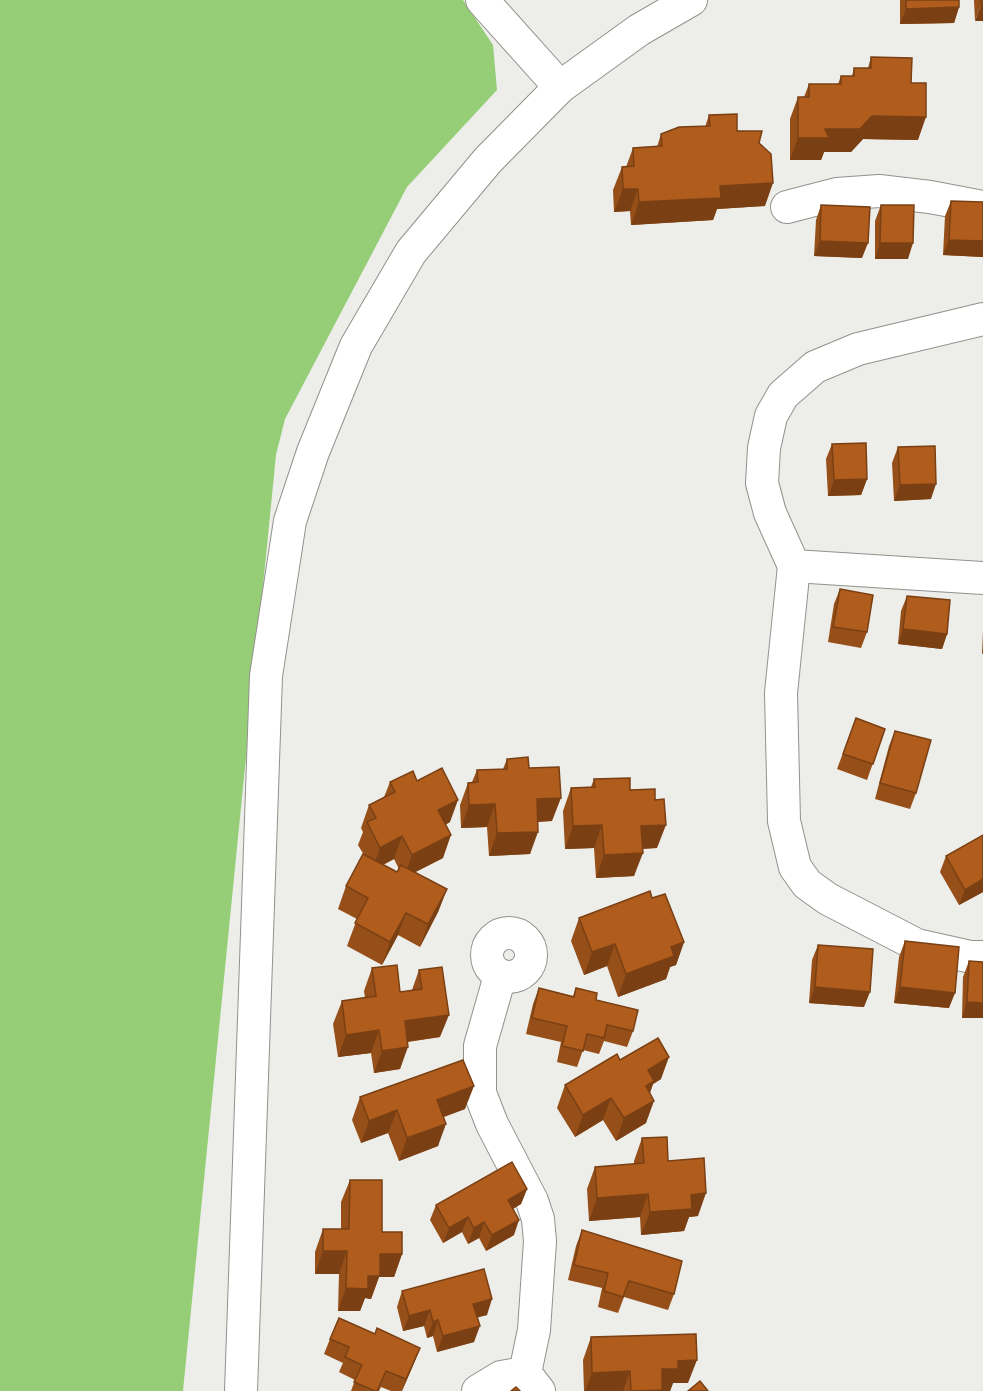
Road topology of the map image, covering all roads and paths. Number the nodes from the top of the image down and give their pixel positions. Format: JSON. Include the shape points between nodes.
{"nodes":[{"id":1,"x":482,"y":0,"type":"edge"},
{"id":2,"x":691,"y":0,"type":"edge"},
{"id":3,"x":560,"y":87,"type":"junction"},
{"id":4,"x":787,"y":207,"type":"dead end"},
{"id":5,"x":983,"y":207,"type":"edge"},
{"id":6,"x":983,"y":319,"type":"edge"},
{"id":7,"x":794,"y":566,"type":"junction"},
{"id":8,"x":983,"y":578,"type":"edge"},
{"id":9,"x":983,"y":957,"type":"edge"},
{"id":10,"x":500,"y":976,"type":"dead end"},
{"id":11,"x":532,"y":1382,"type":"edge"},
{"id":12,"x":241,"y":1391,"type":"edge"},
{"id":13,"x":478,"y":1391,"type":"edge"}],
"edges":[{"from":1,"to":3,"type":"street"},
{"from":2,"to":3,"type":"street","via":[[639,30]]},
{"from":3,"to":12,"type":"street","via":[[488,160],[411,252],[356,346],[290,520],[266,676]]},
{"from":4,"to":5,"type":"street","via":[[837,194],[879,191]]},
{"from":6,"to":7,"type":"street","via":[[858,349],[815,367],[783,395],[771,416],[762,483],[770,513]]},
{"from":7,"to":8,"type":"street"},
{"from":7,"to":9,"type":"street","via":[[781,693],[784,821],[795,867],[807,884],[828,899],[917,945]]},
{"from":10,"to":11,"type":"street","via":[[480,1046],[480,1093],[538,1220]]},
{"from":11,"to":13,"type":"street","via":[[501,1377]]}]}
